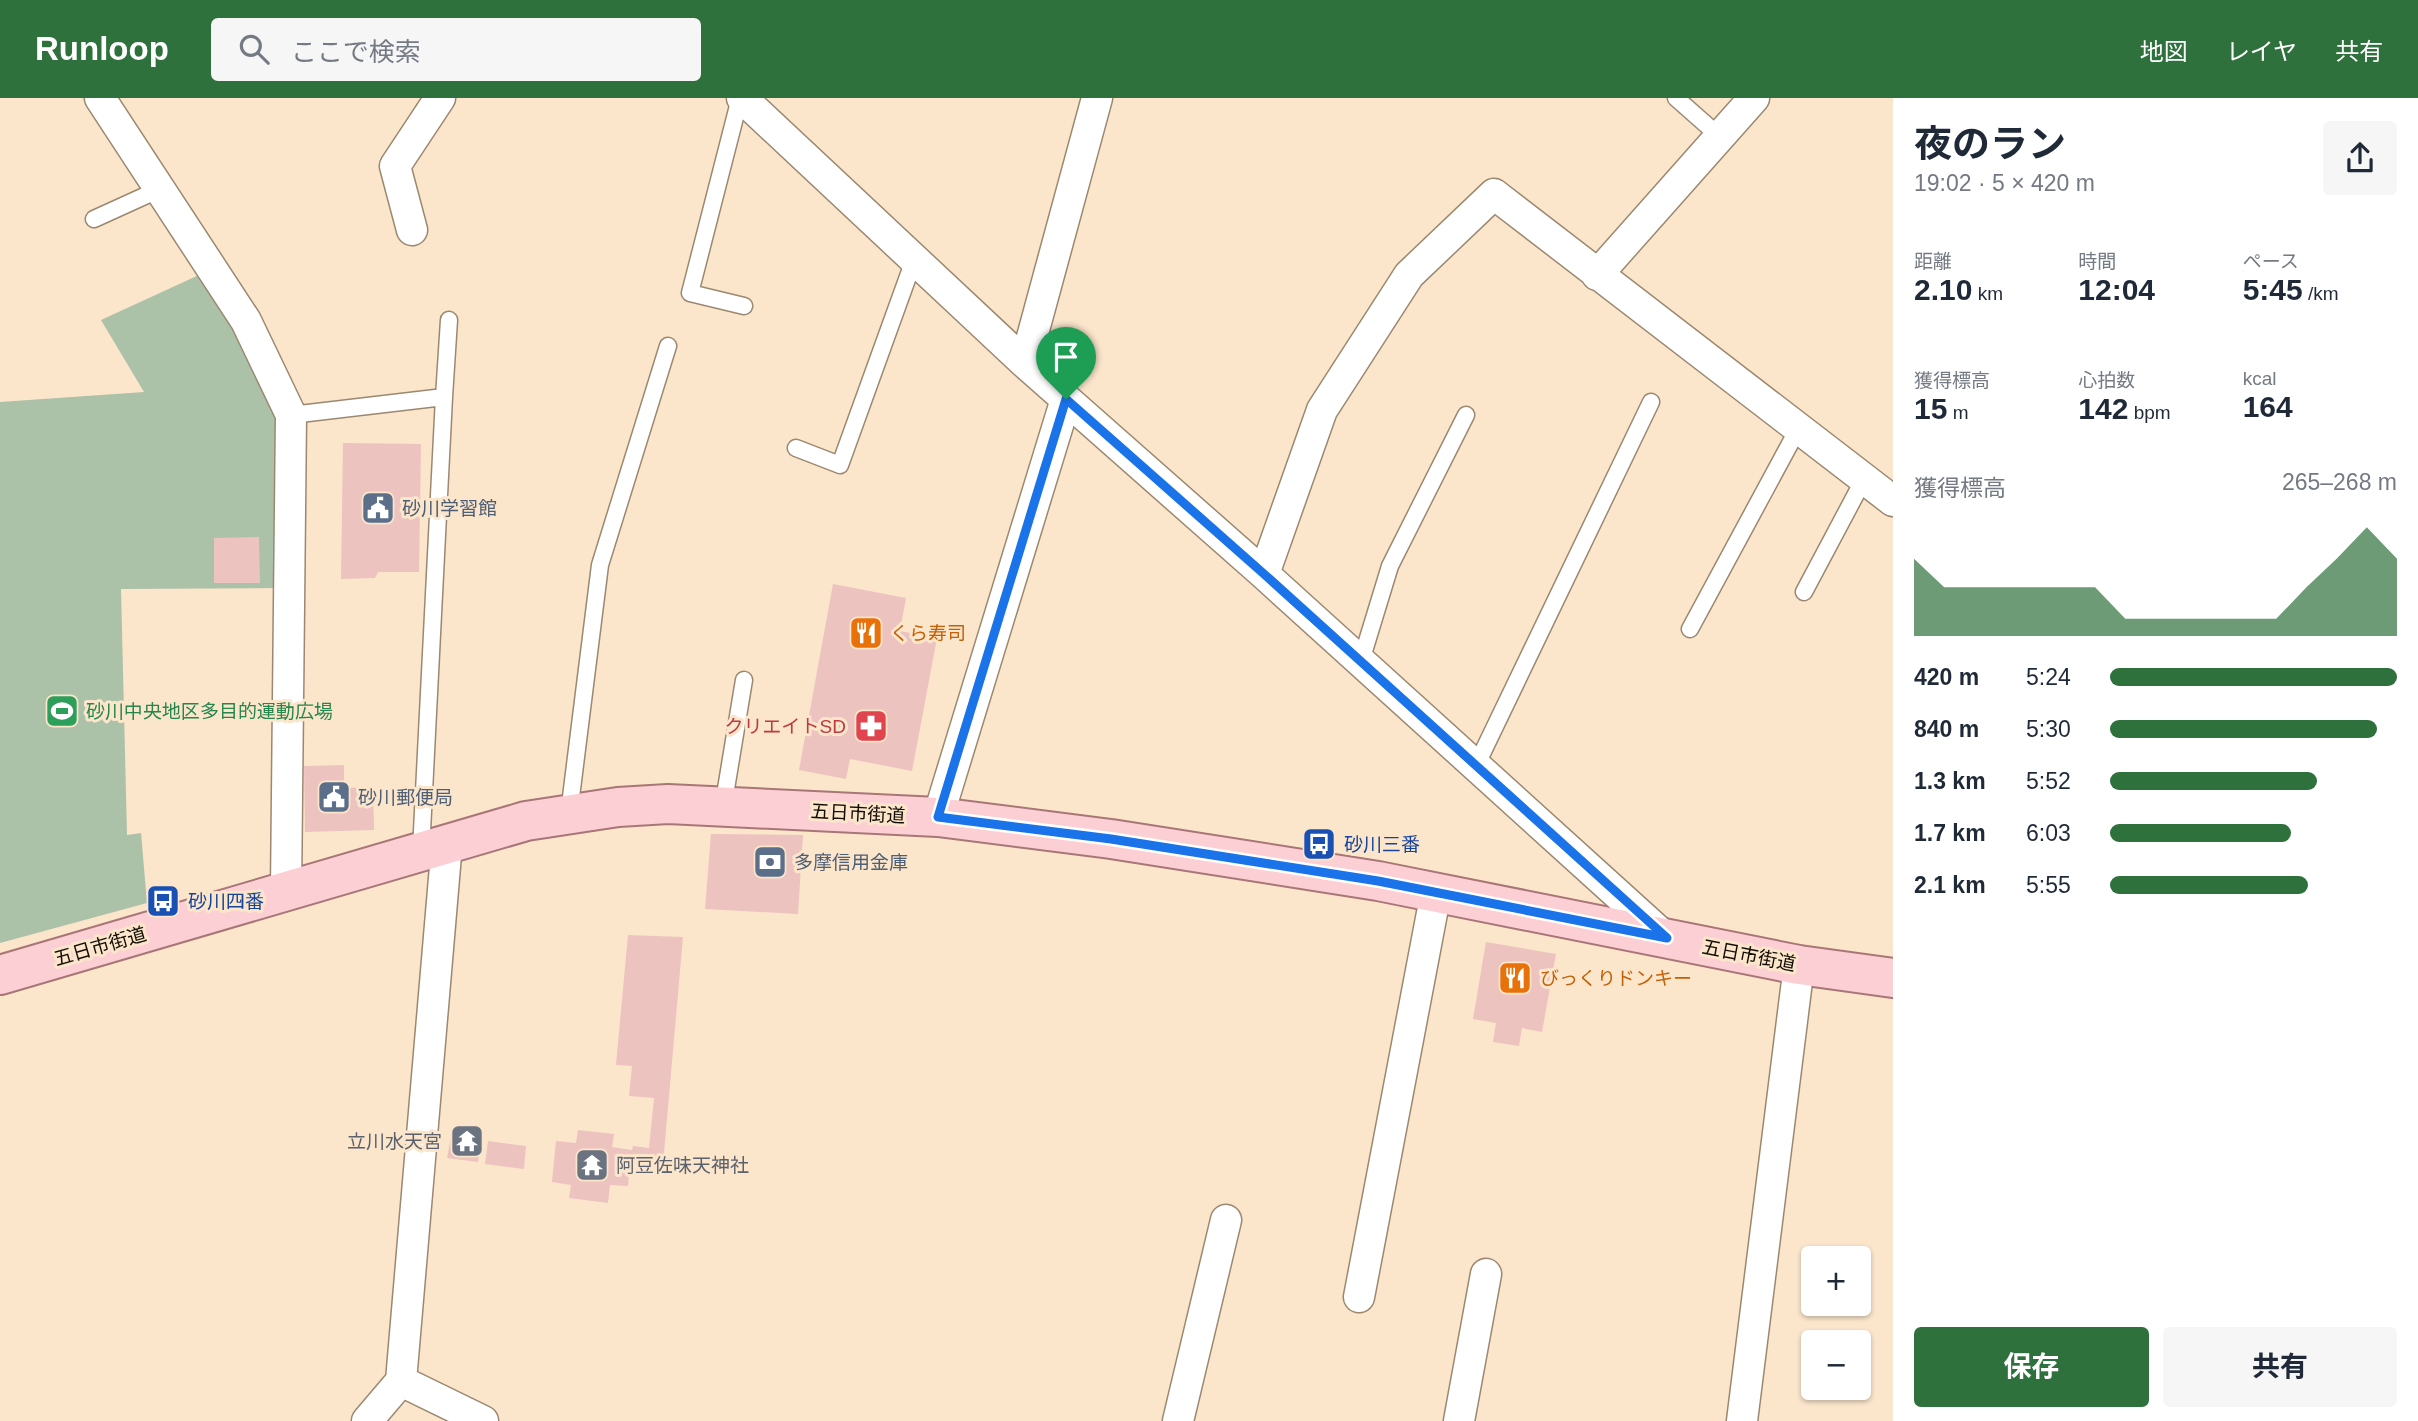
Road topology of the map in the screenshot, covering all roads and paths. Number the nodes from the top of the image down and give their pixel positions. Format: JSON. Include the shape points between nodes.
{"nodes":[{"id":1,"x":100,"y":98,"type":"edge"},
{"id":2,"x":440,"y":98,"type":"edge"},
{"id":3,"x":741,"y":98,"type":"edge"},
{"id":4,"x":1097,"y":98,"type":"edge"},
{"id":5,"x":1676,"y":98,"type":"edge"},
{"id":6,"x":1754,"y":98,"type":"edge"},
{"id":7,"x":1719,"y":136,"type":"junction"},
{"id":8,"x":160,"y":190,"type":"junction"},
{"id":9,"x":94,"y":219,"type":"dead end"},
{"id":10,"x":412,"y":230,"type":"dead end"},
{"id":11,"x":914,"y":260,"type":"junction"},
{"id":12,"x":1597,"y":275,"type":"junction"},
{"id":13,"x":744,"y":306,"type":"dead end"},
{"id":14,"x":449,"y":320,"type":"dead end"},
{"id":15,"x":667,"y":346,"type":"dead end"},
{"id":16,"x":1026,"y":363,"type":"junction"},
{"id":17,"x":444,"y":397,"type":"junction"},
{"id":18,"x":1066,"y":399,"type":"junction"},
{"id":19,"x":1651,"y":402,"type":"dead end"},
{"id":20,"x":291,"y":415,"type":"junction"},
{"id":21,"x":1466,"y":415,"type":"dead end"},
{"id":22,"x":1798,"y":429,"type":"junction"},
{"id":23,"x":796,"y":448,"type":"dead end"},
{"id":24,"x":1864,"y":479,"type":"junction"},
{"id":25,"x":1893,"y":501,"type":"edge"},
{"id":26,"x":1264,"y":574,"type":"junction"},
{"id":27,"x":1804,"y":592,"type":"dead end"},
{"id":28,"x":1690,"y":629,"type":"dead end"},
{"id":29,"x":1361,"y":661,"type":"junction"},
{"id":30,"x":744,"y":681,"type":"dead end"},
{"id":31,"x":1476,"y":766,"type":"junction"},
{"id":32,"x":723,"y":807,"type":"junction"},
{"id":33,"x":569,"y":813,"type":"junction"},
{"id":34,"x":938,"y":817,"type":"junction"},
{"id":35,"x":434,"y":847,"type":"junction"},
{"id":36,"x":286,"y":891,"type":"junction"},
{"id":37,"x":1436,"y":892,"type":"junction"},
{"id":38,"x":1667,"y":938,"type":"junction"},
{"id":39,"x":1799,"y":965,"type":"junction"},
{"id":40,"x":0,"y":975,"type":"edge"},
{"id":41,"x":1893,"y":978,"type":"edge"},
{"id":42,"x":1226,"y":1220,"type":"dead end"},
{"id":43,"x":1486,"y":1274,"type":"dead end"},
{"id":44,"x":1359,"y":1297,"type":"dead end"},
{"id":45,"x":401,"y":1381,"type":"junction"},
{"id":46,"x":368,"y":1421,"type":"edge"},
{"id":47,"x":483,"y":1421,"type":"edge"},
{"id":48,"x":1178,"y":1421,"type":"edge"},
{"id":49,"x":1459,"y":1421,"type":"edge"},
{"id":50,"x":1742,"y":1421,"type":"edge"}],
"edges":[{"from":1,"to":8,"type":"street"},
{"from":2,"to":10,"type":"street","via":[[395,166]]},
{"from":3,"to":11,"type":"street"},
{"from":3,"to":13,"type":"lane","via":[[690,293]]},
{"from":4,"to":16,"type":"street"},
{"from":5,"to":7,"type":"lane"},
{"from":6,"to":7,"type":"street"},
{"from":7,"to":12,"type":"street"},
{"from":8,"to":9,"type":"lane"},
{"from":8,"to":20,"type":"street","via":[[246,321]]},
{"from":11,"to":16,"type":"street"},
{"from":11,"to":23,"type":"lane","via":[[840,465]]},
{"from":12,"to":22,"type":"street"},
{"from":12,"to":26,"type":"street","via":[[1494,194],[1409,275],[1322,411]]},
{"from":14,"to":17,"type":"lane"},
{"from":15,"to":33,"type":"lane","via":[[600,565]]},
{"from":16,"to":18,"type":"street"},
{"from":17,"to":20,"type":"lane"},
{"from":17,"to":35,"type":"lane"},
{"from":18,"to":26,"type":"street"},
{"from":18,"to":34,"type":"street"},
{"from":19,"to":31,"type":"lane"},
{"from":20,"to":36,"type":"street"},
{"from":21,"to":29,"type":"lane","via":[[1391,566]]},
{"from":22,"to":24,"type":"street"},
{"from":22,"to":28,"type":"lane"},
{"from":24,"to":25,"type":"street"},
{"from":24,"to":27,"type":"lane"},
{"from":26,"to":29,"type":"street"},
{"from":29,"to":31,"type":"street"},
{"from":30,"to":32,"type":"lane"},
{"from":31,"to":38,"type":"street"},
{"from":32,"to":33,"type":"main road","name":"五日市街道","via":[[668,804]]},
{"from":32,"to":34,"type":"main road","name":"五日市街道"},
{"from":33,"to":35,"type":"main road","name":"五日市街道"},
{"from":34,"to":37,"type":"main road","name":"五日市街道","via":[[1111,839]]},
{"from":35,"to":36,"type":"main road","name":"五日市街道"},
{"from":35,"to":45,"type":"street"},
{"from":36,"to":40,"type":"main road","name":"五日市街道"},
{"from":37,"to":38,"type":"main road","name":"五日市街道"},
{"from":37,"to":44,"type":"street"},
{"from":38,"to":39,"type":"main road","name":"五日市街道"},
{"from":39,"to":41,"type":"main road","name":"五日市街道"},
{"from":39,"to":50,"type":"street"},
{"from":42,"to":48,"type":"street"},
{"from":43,"to":49,"type":"street"},
{"from":45,"to":46,"type":"street"},
{"from":45,"to":47,"type":"street"}]}
